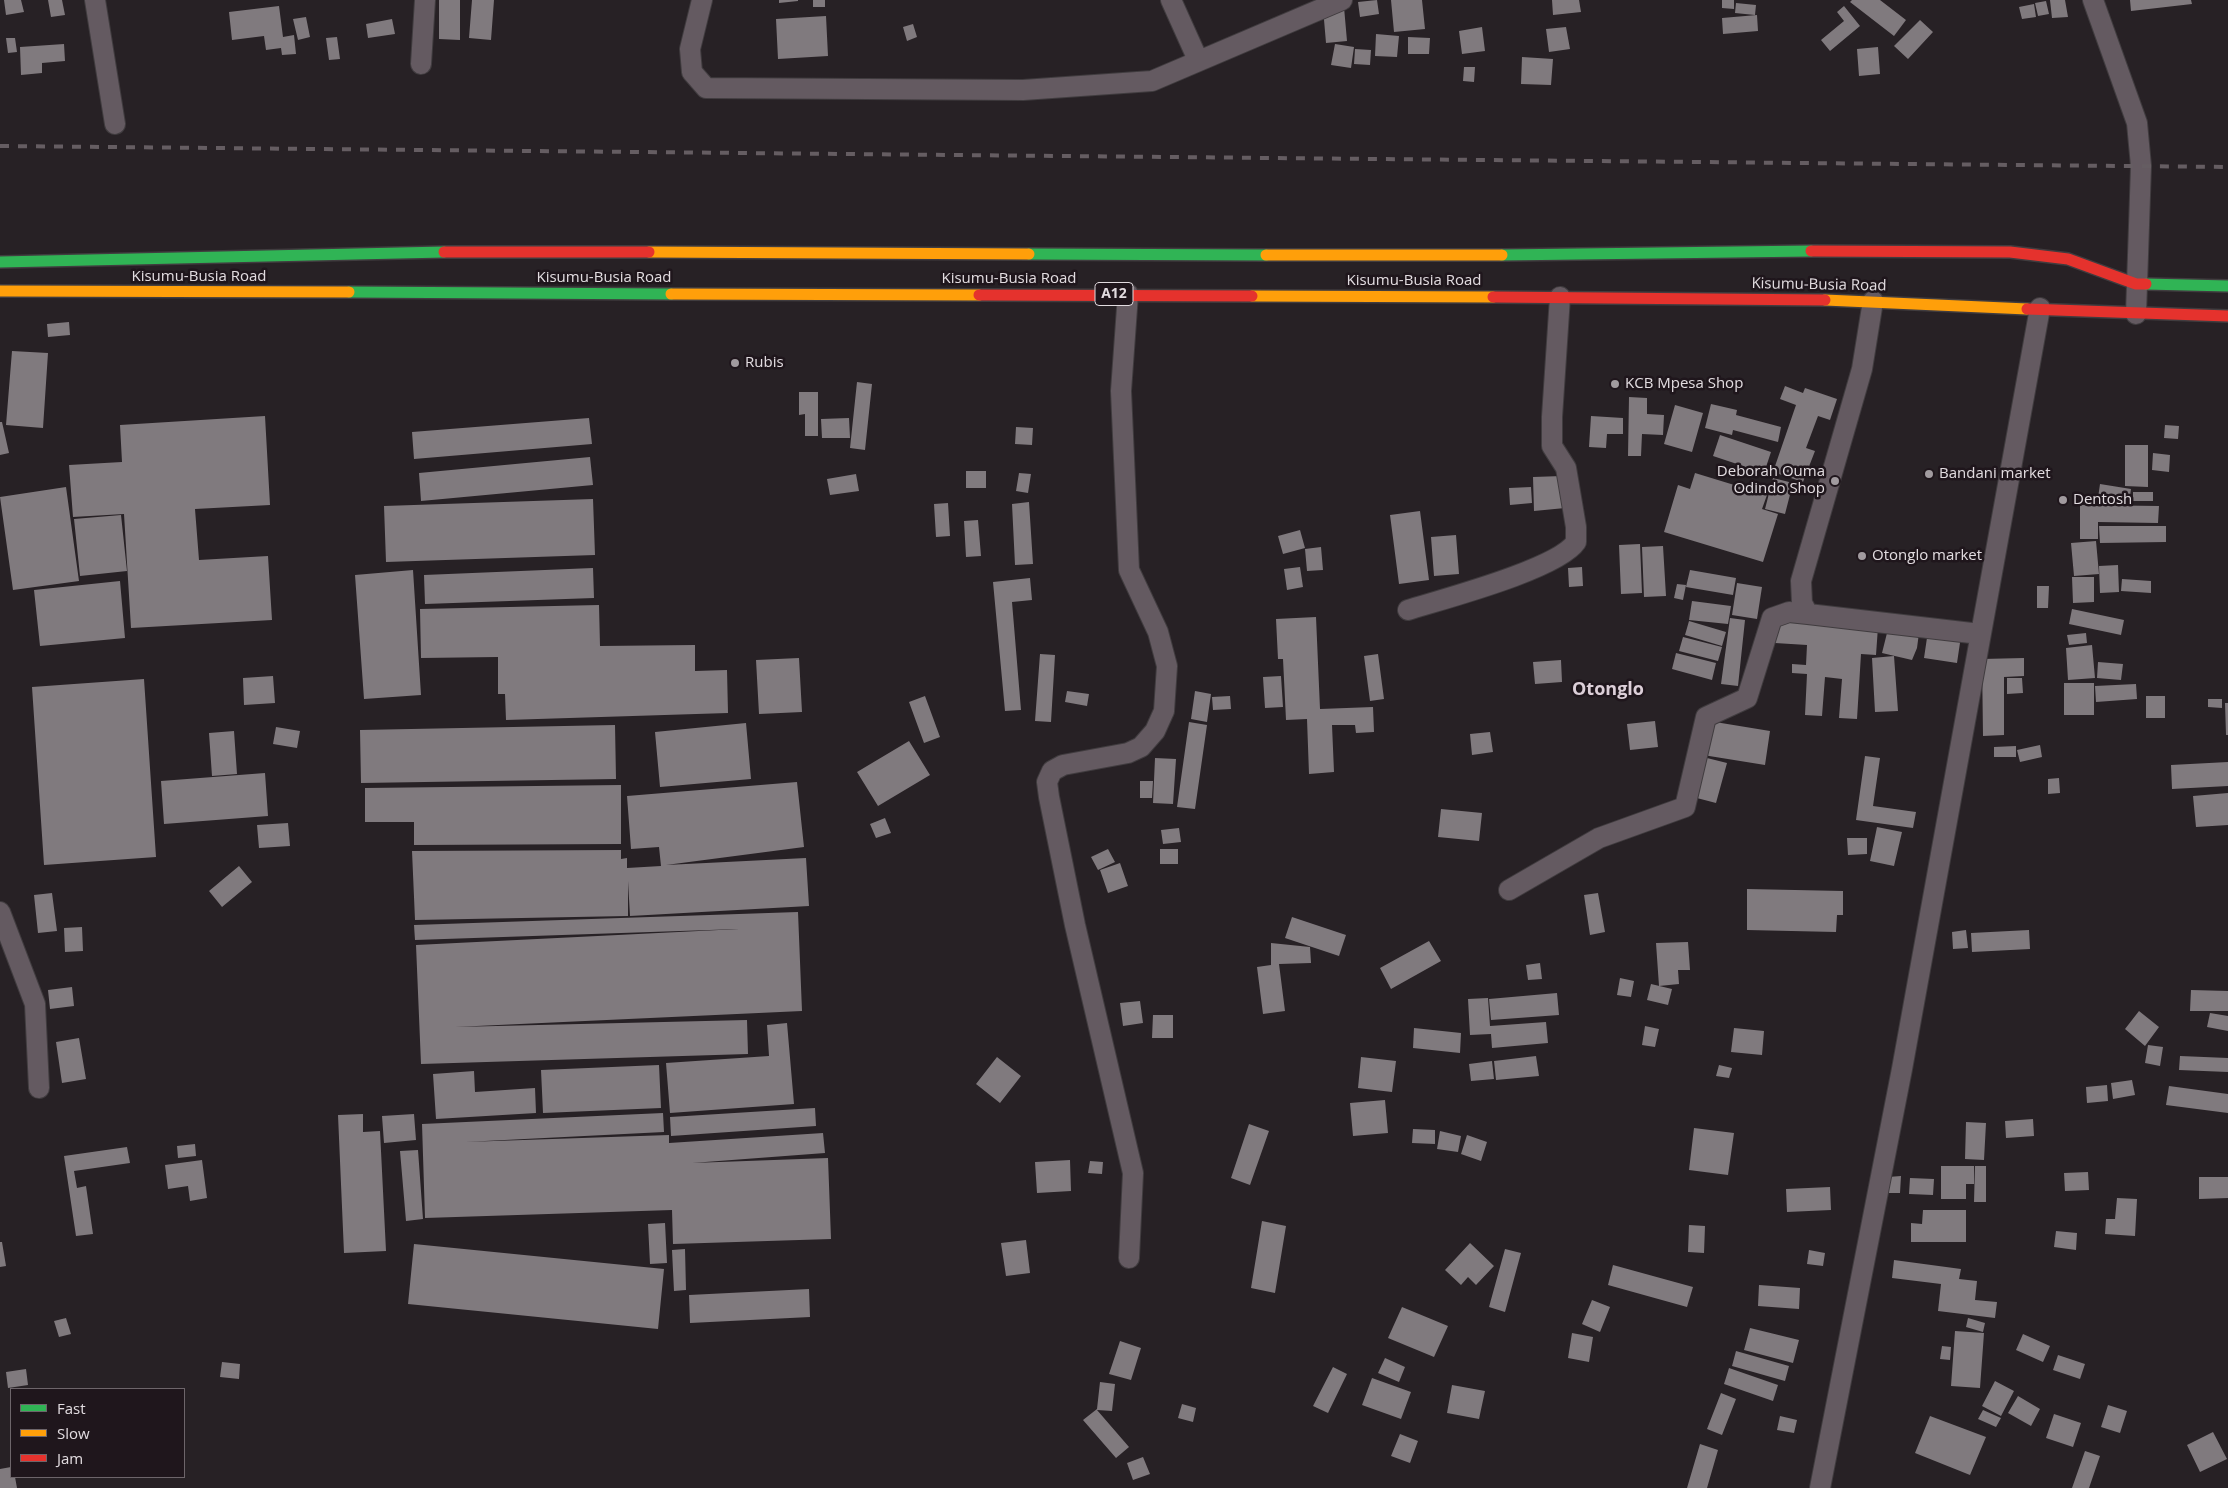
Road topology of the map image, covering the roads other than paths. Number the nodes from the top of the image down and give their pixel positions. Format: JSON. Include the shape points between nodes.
{"nodes":[{"id":1,"x":95,"y":0,"type":"edge"},
{"id":2,"x":425,"y":0,"type":"edge"},
{"id":3,"x":702,"y":0,"type":"edge"},
{"id":4,"x":1170,"y":0,"type":"edge"},
{"id":5,"x":1342,"y":0,"type":"edge"},
{"id":6,"x":2093,"y":0,"type":"edge"},
{"id":7,"x":1198,"y":60,"type":"junction"},
{"id":8,"x":421,"y":64,"type":"dead end"},
{"id":9,"x":115,"y":124,"type":"dead end"},
{"id":10,"x":0,"y":262,"type":"edge"},
{"id":11,"x":2136,"y":284,"type":"junction"},
{"id":12,"x":2228,"y":286,"type":"edge"},
{"id":13,"x":0,"y":291,"type":"edge"},
{"id":14,"x":1128,"y":294,"type":"junction"},
{"id":15,"x":1560,"y":297,"type":"junction"},
{"id":16,"x":1872,"y":301,"type":"junction"},
{"id":17,"x":2040,"y":308,"type":"junction"},
{"id":18,"x":2136,"y":314,"type":"junction"},
{"id":19,"x":2228,"y":316,"type":"edge"},
{"id":20,"x":1408,"y":610,"type":"dead end"},
{"id":21,"x":1808,"y":614,"type":"junction"},
{"id":22,"x":1980,"y":634,"type":"junction"},
{"id":23,"x":1509,"y":890,"type":"dead end"},
{"id":24,"x":0,"y":912,"type":"edge"},
{"id":25,"x":39,"y":1088,"type":"dead end"},
{"id":26,"x":1129,"y":1258,"type":"dead end"},
{"id":27,"x":1820,"y":1488,"type":"edge"}],
"edges":[{"from":1,"to":9,"type":"street"},
{"from":2,"to":8,"type":"street"},
{"from":3,"to":7,"type":"street","via":[[690,49],[692,72],[706,88],[1023,90],[1111,85],[1152,81]]},
{"from":4,"to":7,"type":"street"},
{"from":5,"to":7,"type":"street"},
{"from":6,"to":11,"type":"street","via":[[2137,123],[2141,166]]},
{"from":10,"to":11,"type":"main road","via":[[500,251],[1460,256],[1867,250],[2010,252],[2058,258]]},
{"from":11,"to":12,"type":"main road"},
{"from":11,"to":18,"type":"street"},
{"from":13,"to":14,"type":"main road","name":"Kisumu-Busia Road","number":"A12"},
{"from":14,"to":15,"type":"main road","name":"Kisumu-Busia Road","number":"A12"},
{"from":14,"to":26,"type":"street","via":[[1121,391],[1129,570],[1158,632],[1167,666],[1164,711],[1155,730],[1141,747],[1128,753],[1063,765],[1052,772],[1047,782],[1075,925],[1133,1173]]},
{"from":15,"to":16,"type":"main road","name":"Kisumu-Busia Road","number":"A12"},
{"from":15,"to":20,"type":"street","via":[[1552,446],[1566,468],[1576,542],[1565,554],[1544,566]]},
{"from":16,"to":17,"type":"main road","name":"Kisumu-Busia Road","number":"A12"},
{"from":16,"to":21,"type":"street","via":[[1862,369],[1800,581],[1802,603]]},
{"from":17,"to":18,"type":"main road","name":"Kisumu-Busia Road","number":"A12"},
{"from":17,"to":22,"type":"street"},
{"from":18,"to":19,"type":"main road","name":"Kisumu-Busia Road","number":"A12"},
{"from":21,"to":22,"type":"street"},
{"from":21,"to":23,"type":"street","via":[[1789,612],[1772,618],[1747,698],[1706,717],[1685,807],[1598,838]]},
{"from":22,"to":27,"type":"street","via":[[1902,1068]]},
{"from":24,"to":25,"type":"street","via":[[35,1004]]}]}
